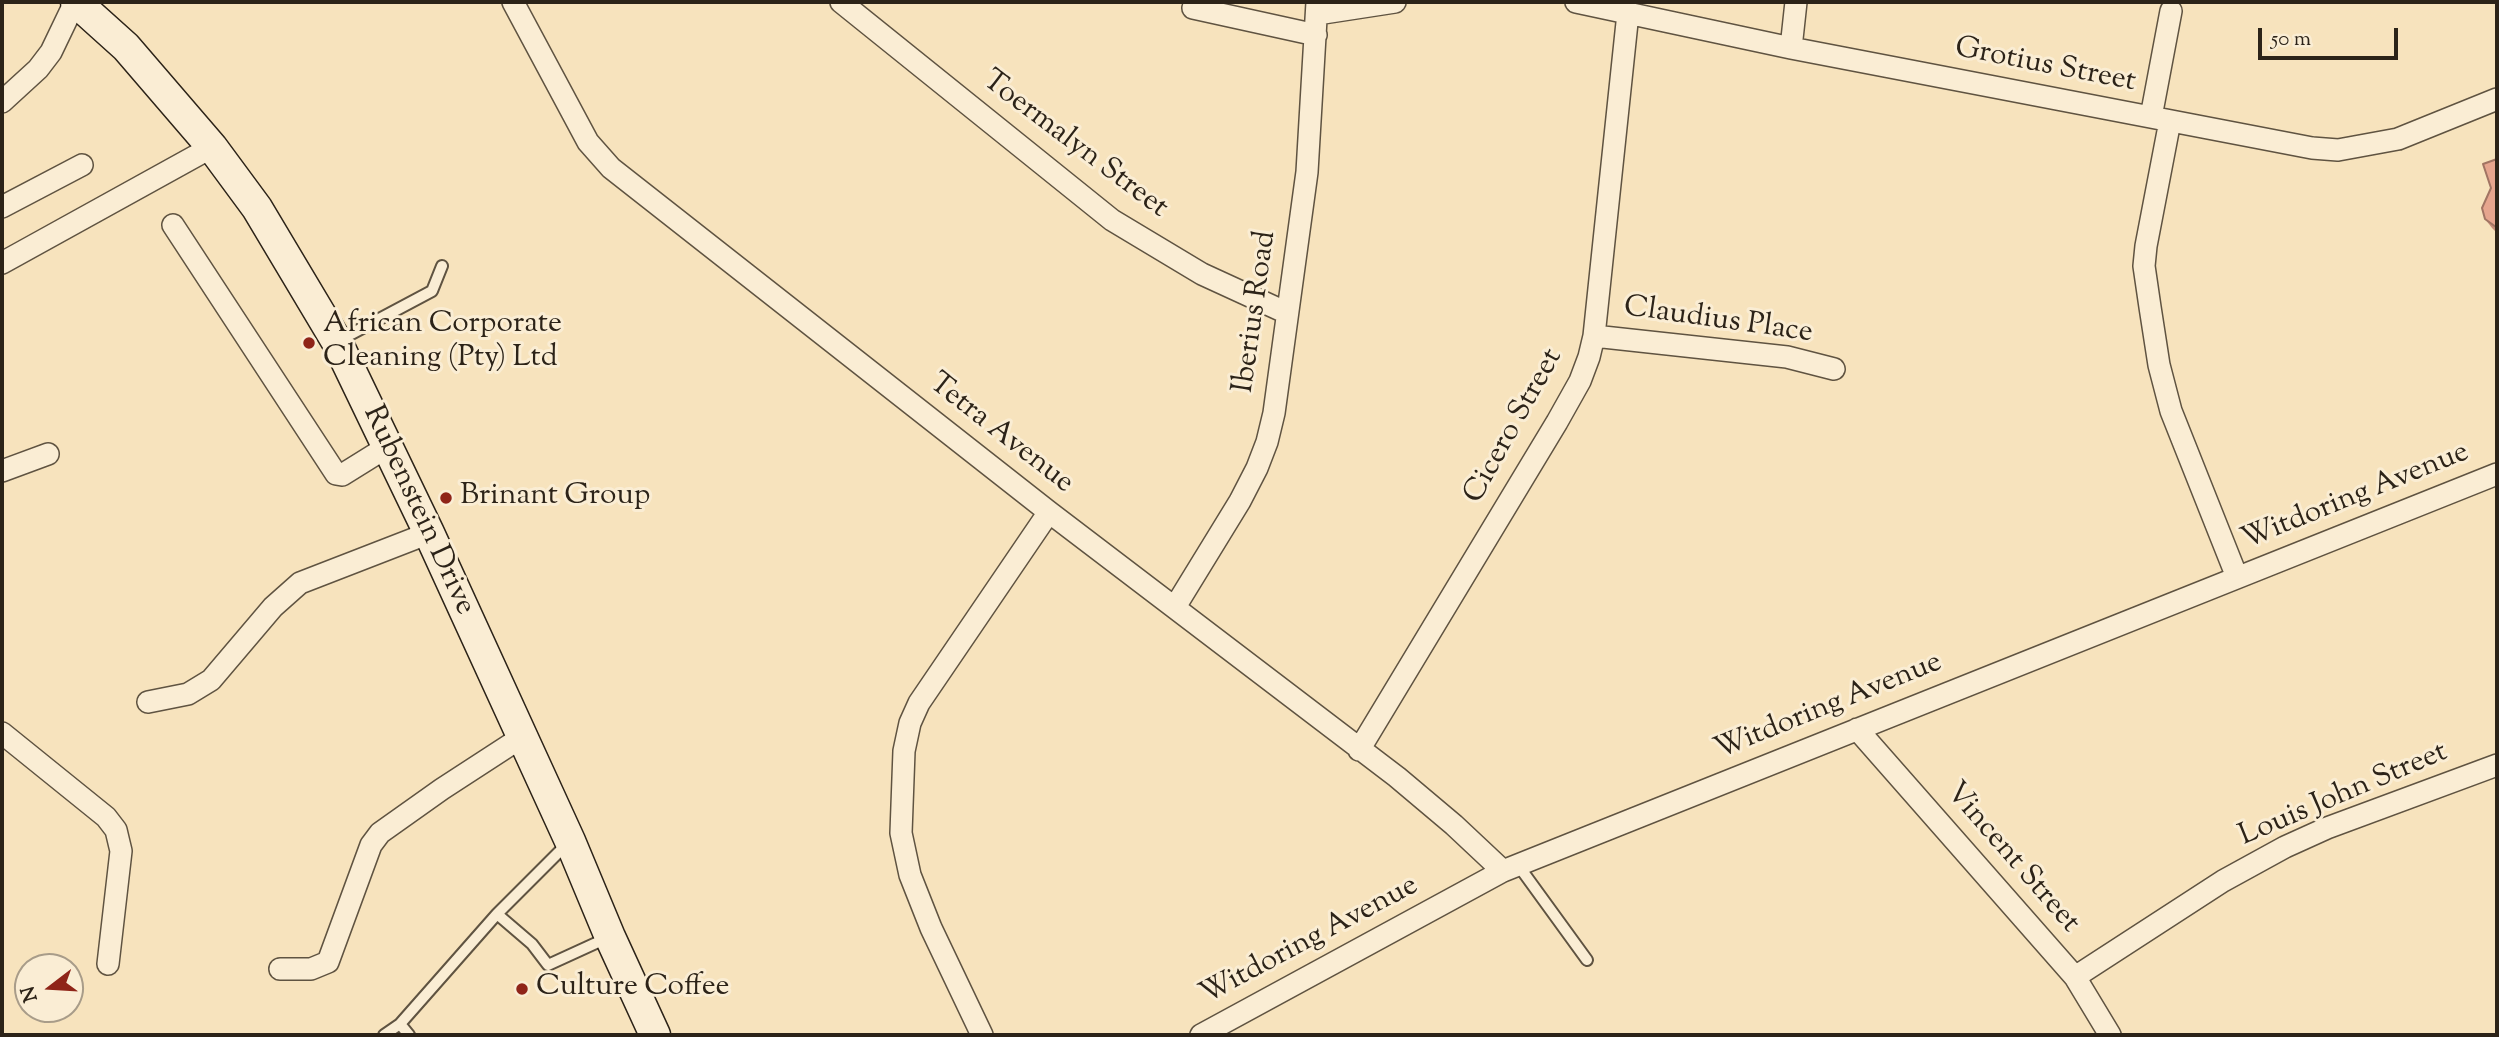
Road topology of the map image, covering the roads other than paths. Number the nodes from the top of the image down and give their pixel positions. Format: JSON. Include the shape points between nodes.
{"nodes":[{"id":1,"x":76,"y":2,"type":"edge"},
{"id":2,"x":513,"y":2,"type":"edge"},
{"id":3,"x":841,"y":2,"type":"edge"},
{"id":4,"x":1395,"y":2,"type":"edge"},
{"id":5,"x":1576,"y":2,"type":"edge"},
{"id":6,"x":1796,"y":2,"type":"edge"},
{"id":7,"x":1193,"y":8,"type":"dead end"},
{"id":8,"x":2171,"y":11,"type":"dead end"},
{"id":9,"x":1628,"y":13,"type":"junction"},
{"id":10,"x":1317,"y":17,"type":"edge"},
{"id":11,"x":1791,"y":48,"type":"junction"},
{"id":12,"x":2497,"y":99,"type":"edge"},
{"id":13,"x":2,"y":102,"type":"edge"},
{"id":14,"x":2161,"y":119,"type":"junction"},
{"id":15,"x":212,"y":148,"type":"junction"},
{"id":16,"x":82,"y":165,"type":"dead end"},
{"id":17,"x":2,"y":207,"type":"edge"},
{"id":18,"x":173,"y":225,"type":"dead end"},
{"id":19,"x":2,"y":263,"type":"edge"},
{"id":20,"x":442,"y":266,"type":"dead end"},
{"id":21,"x":1287,"y":313,"type":"junction"},
{"id":22,"x":1594,"y":336,"type":"junction"},
{"id":23,"x":337,"y":342,"type":"junction"},
{"id":24,"x":1834,"y":369,"type":"dead end"},
{"id":25,"x":387,"y":447,"type":"junction"},
{"id":26,"x":48,"y":454,"type":"dead end"},
{"id":27,"x":2,"y":471,"type":"edge"},
{"id":28,"x":2497,"y":474,"type":"edge"},
{"id":29,"x":1049,"y":512,"type":"junction"},
{"id":30,"x":429,"y":533,"type":"junction"},
{"id":31,"x":2237,"y":578,"type":"junction"},
{"id":32,"x":1175,"y":607,"type":"junction"},
{"id":33,"x":148,"y":702,"type":"dead end"},
{"id":34,"x":1857,"y":729,"type":"junction"},
{"id":35,"x":2,"y":733,"type":"edge"},
{"id":36,"x":522,"y":737,"type":"junction"},
{"id":37,"x":1359,"y":750,"type":"junction"},
{"id":38,"x":2497,"y":765,"type":"edge"},
{"id":39,"x":570,"y":841,"type":"junction"},
{"id":40,"x":1511,"y":868,"type":"junction"},
{"id":41,"x":497,"y":914,"type":"junction"},
{"id":42,"x":610,"y":937,"type":"junction"},
{"id":43,"x":1587,"y":960,"type":"dead end"},
{"id":44,"x":108,"y":964,"type":"dead end"},
{"id":45,"x":280,"y":970,"type":"dead end"},
{"id":46,"x":2075,"y":977,"type":"junction"},
{"id":47,"x":401,"y":1024,"type":"junction"},
{"id":48,"x":384,"y":1035,"type":"edge"},
{"id":49,"x":409,"y":1035,"type":"edge"},
{"id":50,"x":655,"y":1035,"type":"edge"},
{"id":51,"x":982,"y":1035,"type":"edge"},
{"id":52,"x":1200,"y":1035,"type":"edge"},
{"id":53,"x":2110,"y":1035,"type":"edge"}],
"edges":[{"from":1,"to":13,"type":"street","via":[[51,52]]},
{"from":1,"to":15,"type":"street","name":"Rubenstein Drive","via":[[126,47]]},
{"from":2,"to":29,"type":"street","name":"Tetra Avenue","via":[[597,155]]},
{"from":3,"to":21,"type":"street","name":"Toermalyn Street","via":[[1112,220],[1202,274]]},
{"from":4,"to":10,"type":"street"},
{"from":5,"to":9,"type":"street","name":"Grotius Street"},
{"from":6,"to":11,"type":"street"},
{"from":7,"to":10,"type":"street"},
{"from":8,"to":14,"type":"street"},
{"from":9,"to":11,"type":"street","name":"Grotius Street"},
{"from":9,"to":22,"type":"street","name":"Cicero Street"},
{"from":10,"to":21,"type":"street","name":"Iberius Road","via":[[1307,172]]},
{"from":11,"to":14,"type":"street","name":"Grotius Street"},
{"from":12,"to":14,"type":"street","name":"Grotius Street","via":[[2398,139],[2338,150]]},
{"from":14,"to":31,"type":"street","via":[[2144,266],[2155,342],[2176,428]]},
{"from":15,"to":19,"type":"street"},
{"from":15,"to":23,"type":"street","name":"Rubenstein Drive","via":[[257,208]]},
{"from":16,"to":17,"type":"street"},
{"from":18,"to":25,"type":"street","via":[[335,474],[342,475]]},
{"from":20,"to":23,"type":"lane","via":[[432,291]]},
{"from":21,"to":32,"type":"street","name":"Iberius Road","via":[[1273,413],[1262,455],[1240,501]]},
{"from":22,"to":24,"type":"street","name":"Claudius Place","via":[[1787,357]]},
{"from":22,"to":37,"type":"street","name":"Cicero Street","via":[[1580,381],[1557,422]]},
{"from":23,"to":25,"type":"street","name":"Rubenstein Drive"},
{"from":25,"to":30,"type":"street","name":"Rubenstein Drive"},
{"from":26,"to":27,"type":"street"},
{"from":28,"to":31,"type":"street","name":"Witdoring Avenue"},
{"from":29,"to":32,"type":"street","name":"Tetra Avenue"},
{"from":29,"to":51,"type":"street","via":[[919,703],[904,751],[901,832],[910,875]]},
{"from":30,"to":33,"type":"street","via":[[300,583],[273,607],[211,680],[188,694]]},
{"from":30,"to":36,"type":"street","name":"Rubenstein Drive"},
{"from":31,"to":34,"type":"street","name":"Witdoring Avenue"},
{"from":32,"to":37,"type":"street","name":"Tetra Avenue"},
{"from":34,"to":40,"type":"street","name":"Witdoring Avenue"},
{"from":34,"to":46,"type":"street","name":"Vincent Street"},
{"from":35,"to":44,"type":"street","via":[[116,830],[121,851]]},
{"from":36,"to":39,"type":"street","name":"Rubenstein Drive"},
{"from":36,"to":45,"type":"street","via":[[380,833],[328,962],[311,969]]},
{"from":37,"to":40,"type":"street","name":"Tetra Avenue"},
{"from":38,"to":46,"type":"street","name":"Louis John Street","via":[[2285,847],[2223,881]]},
{"from":39,"to":41,"type":"lane"},
{"from":39,"to":42,"type":"street","name":"Rubenstein Drive"},
{"from":40,"to":43,"type":"lane"},
{"from":40,"to":52,"type":"street","name":"Witdoring Avenue"},
{"from":41,"to":42,"type":"lane","via":[[532,944],[548,965]]},
{"from":41,"to":47,"type":"lane"},
{"from":42,"to":50,"type":"street","name":"Rubenstein Drive"},
{"from":46,"to":53,"type":"street","name":"Vincent Street"},
{"from":47,"to":48,"type":"lane"},
{"from":47,"to":49,"type":"lane"}]}
